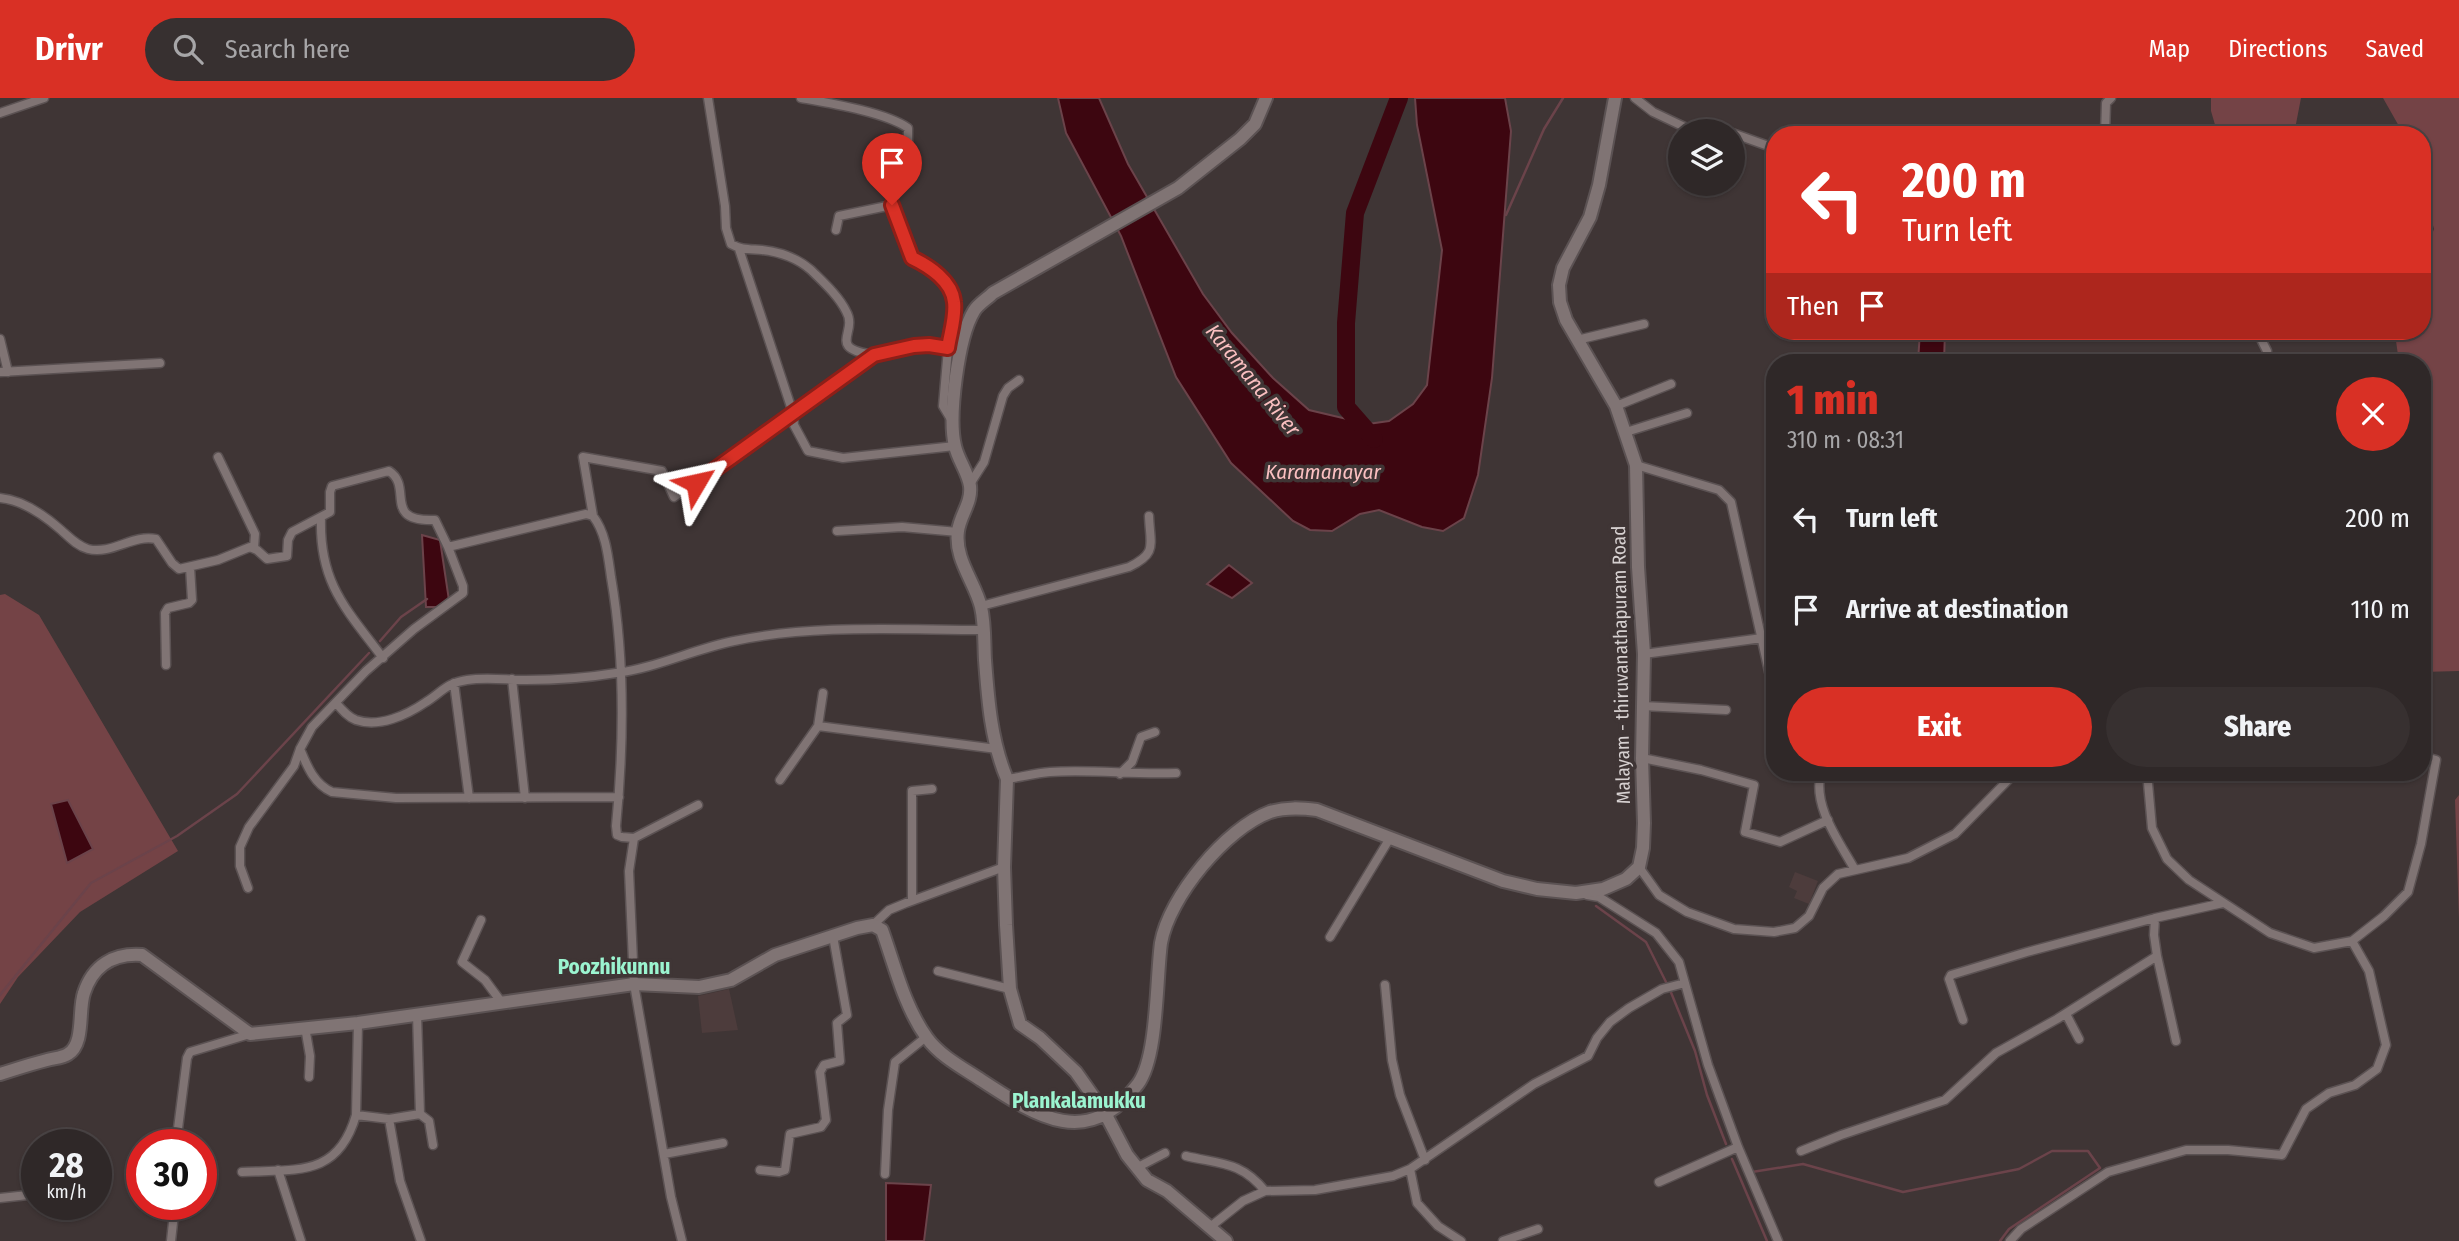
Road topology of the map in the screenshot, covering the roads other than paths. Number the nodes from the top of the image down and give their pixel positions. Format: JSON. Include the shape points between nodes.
{"nodes":[{"id":1,"x":44,"y":98,"type":"edge"},
{"id":2,"x":708,"y":98,"type":"edge"},
{"id":3,"x":801,"y":98,"type":"edge"},
{"id":4,"x":1266,"y":98,"type":"edge"},
{"id":5,"x":1615,"y":98,"type":"edge"},
{"id":6,"x":1635,"y":98,"type":"edge"},
{"id":7,"x":2111,"y":98,"type":"edge"},
{"id":8,"x":0,"y":113,"type":"edge"},
{"id":9,"x":1668,"y":119,"type":"edge"},
{"id":10,"x":2105,"y":126,"type":"edge"},
{"id":11,"x":1745,"y":138,"type":"edge"},
{"id":12,"x":1766,"y":145,"type":"edge"},
{"id":13,"x":892,"y":205,"type":"junction"},
{"id":14,"x":836,"y":230,"type":"dead end"},
{"id":15,"x":739,"y":249,"type":"junction"},
{"id":16,"x":1644,"y":324,"type":"dead end"},
{"id":17,"x":0,"y":339,"type":"edge"},
{"id":18,"x":1577,"y":340,"type":"junction"},
{"id":19,"x":948,"y":348,"type":"junction"},
{"id":20,"x":874,"y":355,"type":"junction"},
{"id":21,"x":160,"y":363,"type":"dead end"},
{"id":22,"x":4,"y":372,"type":"edge"},
{"id":23,"x":1019,"y":380,"type":"dead end"},
{"id":24,"x":1671,"y":384,"type":"dead end"},
{"id":25,"x":1616,"y":406,"type":"junction"},
{"id":26,"x":793,"y":412,"type":"junction"},
{"id":27,"x":1687,"y":413,"type":"dead end"},
{"id":28,"x":954,"y":423,"type":"junction"},
{"id":29,"x":1626,"y":432,"type":"junction"},
{"id":30,"x":955,"y":446,"type":"junction"},
{"id":31,"x":218,"y":457,"type":"dead end"},
{"id":32,"x":1636,"y":465,"type":"junction"},
{"id":33,"x":970,"y":484,"type":"junction"},
{"id":34,"x":0,"y":498,"type":"edge"},
{"id":35,"x":593,"y":516,"type":"junction"},
{"id":36,"x":1149,"y":516,"type":"dead end"},
{"id":37,"x":321,"y":518,"type":"junction"},
{"id":38,"x":837,"y":531,"type":"dead end"},
{"id":39,"x":958,"y":532,"type":"junction"},
{"id":40,"x":448,"y":547,"type":"junction"},
{"id":41,"x":254,"y":548,"type":"junction"},
{"id":42,"x":190,"y":567,"type":"junction"},
{"id":43,"x":981,"y":606,"type":"junction"},
{"id":44,"x":983,"y":629,"type":"junction"},
{"id":45,"x":1762,"y":638,"type":"junction"},
{"id":46,"x":1644,"y":654,"type":"junction"},
{"id":47,"x":1766,"y":657,"type":"edge"},
{"id":48,"x":383,"y":658,"type":"junction"},
{"id":49,"x":166,"y":665,"type":"dead end"},
{"id":50,"x":620,"y":673,"type":"junction"},
{"id":51,"x":512,"y":679,"type":"junction"},
{"id":52,"x":454,"y":683,"type":"junction"},
{"id":53,"x":822,"y":693,"type":"dead end"},
{"id":54,"x":336,"y":703,"type":"junction"},
{"id":55,"x":1643,"y":706,"type":"junction"},
{"id":56,"x":1726,"y":710,"type":"dead end"},
{"id":57,"x":818,"y":726,"type":"junction"},
{"id":58,"x":1155,"y":732,"type":"dead end"},
{"id":59,"x":300,"y":749,"type":"junction"},
{"id":60,"x":998,"y":749,"type":"junction"},
{"id":61,"x":1642,"y":758,"type":"junction"},
{"id":62,"x":2431,"y":759,"type":"edge"},
{"id":63,"x":1177,"y":773,"type":"dead end"},
{"id":64,"x":1120,"y":774,"type":"junction"},
{"id":65,"x":1007,"y":779,"type":"junction"},
{"id":66,"x":780,"y":780,"type":"dead end"},
{"id":67,"x":1819,"y":781,"type":"edge"},
{"id":68,"x":2007,"y":781,"type":"edge"},
{"id":69,"x":2148,"y":781,"type":"edge"},
{"id":70,"x":932,"y":789,"type":"dead end"},
{"id":71,"x":620,"y":797,"type":"junction"},
{"id":72,"x":469,"y":798,"type":"junction"},
{"id":73,"x":525,"y":798,"type":"junction"},
{"id":74,"x":698,"y":805,"type":"dead end"},
{"id":75,"x":1828,"y":820,"type":"junction"},
{"id":76,"x":634,"y":838,"type":"junction"},
{"id":77,"x":1390,"y":838,"type":"junction"},
{"id":78,"x":1004,"y":867,"type":"junction"},
{"id":79,"x":1639,"y":867,"type":"junction"},
{"id":80,"x":1855,"y":870,"type":"junction"},
{"id":81,"x":248,"y":888,"type":"dead end"},
{"id":82,"x":1576,"y":893,"type":"junction"},
{"id":83,"x":912,"y":900,"type":"junction"},
{"id":84,"x":2223,"y":903,"type":"junction"},
{"id":85,"x":2155,"y":918,"type":"junction"},
{"id":86,"x":481,"y":920,"type":"dead end"},
{"id":87,"x":873,"y":925,"type":"junction"},
{"id":88,"x":834,"y":936,"type":"junction"},
{"id":89,"x":1330,"y":937,"type":"dead end"},
{"id":90,"x":2352,"y":941,"type":"junction"},
{"id":91,"x":2157,"y":956,"type":"junction"},
{"id":92,"x":938,"y":971,"type":"dead end"},
{"id":93,"x":1685,"y":983,"type":"junction"},
{"id":94,"x":634,"y":984,"type":"junction"},
{"id":95,"x":1385,"y":985,"type":"dead end"},
{"id":96,"x":1010,"y":989,"type":"junction"},
{"id":97,"x":502,"y":1003,"type":"junction"},
{"id":98,"x":417,"y":1014,"type":"junction"},
{"id":99,"x":2066,"y":1014,"type":"junction"},
{"id":100,"x":1963,"y":1020,"type":"dead end"},
{"id":101,"x":358,"y":1023,"type":"junction"},
{"id":102,"x":305,"y":1027,"type":"junction"},
{"id":103,"x":250,"y":1034,"type":"junction"},
{"id":104,"x":926,"y":1037,"type":"junction"},
{"id":105,"x":2079,"y":1039,"type":"dead end"},
{"id":106,"x":2176,"y":1041,"type":"dead end"},
{"id":107,"x":0,"y":1074,"type":"edge"},
{"id":108,"x":309,"y":1077,"type":"dead end"},
{"id":109,"x":1105,"y":1113,"type":"junction"},
{"id":110,"x":420,"y":1114,"type":"junction"},
{"id":111,"x":356,"y":1115,"type":"junction"},
{"id":112,"x":389,"y":1119,"type":"junction"},
{"id":113,"x":178,"y":1129,"type":"edge"},
{"id":114,"x":723,"y":1143,"type":"dead end"},
{"id":115,"x":433,"y":1145,"type":"dead end"},
{"id":116,"x":1738,"y":1147,"type":"junction"},
{"id":117,"x":1801,"y":1151,"type":"dead end"},
{"id":118,"x":1165,"y":1153,"type":"dead end"},
{"id":119,"x":664,"y":1154,"type":"junction"},
{"id":120,"x":1186,"y":1156,"type":"dead end"},
{"id":121,"x":1425,"y":1160,"type":"junction"},
{"id":122,"x":1138,"y":1167,"type":"junction"},
{"id":123,"x":1410,"y":1169,"type":"junction"},
{"id":124,"x":278,"y":1170,"type":"junction"},
{"id":125,"x":760,"y":1170,"type":"dead end"},
{"id":126,"x":242,"y":1172,"type":"dead end"},
{"id":127,"x":885,"y":1174,"type":"dead end"},
{"id":128,"x":1659,"y":1182,"type":"dead end"},
{"id":129,"x":1265,"y":1191,"type":"junction"},
{"id":130,"x":21,"y":1196,"type":"edge"},
{"id":131,"x":0,"y":1198,"type":"edge"},
{"id":132,"x":173,"y":1220,"type":"edge"},
{"id":133,"x":1210,"y":1227,"type":"junction"},
{"id":134,"x":1538,"y":1229,"type":"dead end"},
{"id":135,"x":171,"y":1241,"type":"edge"},
{"id":136,"x":301,"y":1241,"type":"edge"},
{"id":137,"x":421,"y":1241,"type":"edge"},
{"id":138,"x":682,"y":1241,"type":"edge"},
{"id":139,"x":1226,"y":1241,"type":"edge"},
{"id":140,"x":1461,"y":1241,"type":"edge"},
{"id":141,"x":1503,"y":1241,"type":"edge"},
{"id":142,"x":1778,"y":1241,"type":"edge"},
{"id":143,"x":2010,"y":1241,"type":"edge"}],
"edges":[{"from":1,"to":8,"type":"street"},
{"from":2,"to":15,"type":"street","via":[[726,228],[730,244]]},
{"from":3,"to":13,"type":"street","via":[[900,122],[908,128]]},
{"from":4,"to":28,"type":"main road","via":[[1255,124],[1178,188],[993,293],[975,310],[964,335]]},
{"from":5,"to":18,"type":"main road","name":"Malayam - thiruvanathapuram Road","via":[[1590,218],[1571,250],[1559,285],[1563,311]]},
{"from":6,"to":9,"type":"street"},
{"from":7,"to":10,"type":"street","via":[[2106,103]]},
{"from":11,"to":12,"type":"street"},
{"from":13,"to":14,"type":"street","via":[[839,216]]},
{"from":13,"to":19,"type":"street","via":[[912,258],[929,267],[949,288],[954,302]]},
{"from":15,"to":20,"type":"street","via":[[778,252],[810,270],[847,312],[848,346]]},
{"from":15,"to":26,"type":"street"},
{"from":16,"to":18,"type":"street"},
{"from":17,"to":22,"type":"street"},
{"from":18,"to":25,"type":"main road","name":"Malayam - thiruvanathapuram Road"},
{"from":19,"to":20,"type":"street","via":[[919,346]]},
{"from":19,"to":28,"type":"street","via":[[943,406]]},
{"from":20,"to":26,"type":"street"},
{"from":21,"to":22,"type":"street"},
{"from":23,"to":33,"type":"street","via":[[1003,396],[984,461]]},
{"from":24,"to":25,"type":"street"},
{"from":25,"to":29,"type":"main road","name":"Malayam - thiruvanathapuram Road"},
{"from":26,"to":30,"type":"street","via":[[799,439],[808,451],[821,455],[843,458]]},
{"from":26,"to":35,"type":"street","via":[[674,497],[662,471],[583,457]]},
{"from":27,"to":29,"type":"street"},
{"from":28,"to":30,"type":"main road"},
{"from":29,"to":32,"type":"main road","name":"Malayam - thiruvanathapuram Road"},
{"from":30,"to":33,"type":"main road"},
{"from":31,"to":41,"type":"street","via":[[255,534]]},
{"from":32,"to":45,"type":"street","via":[[1719,490],[1731,502]]},
{"from":32,"to":46,"type":"main road","name":"Malayam - thiruvanathapuram Road"},
{"from":33,"to":39,"type":"main road","via":[[970,501]]},
{"from":34,"to":42,"type":"street","via":[[15,500],[46,517],[88,549],[156,539],[175,568]]},
{"from":35,"to":40,"type":"street"},
{"from":35,"to":50,"type":"street","via":[[607,549]]},
{"from":36,"to":43,"type":"street","via":[[1151,550],[1144,560]]},
{"from":37,"to":40,"type":"street","via":[[330,512],[332,486],[389,471],[396,476],[408,516],[435,520]]},
{"from":37,"to":41,"type":"street","via":[[289,536],[287,556],[267,559]]},
{"from":37,"to":48,"type":"street","via":[[333,591]]},
{"from":38,"to":39,"type":"street","via":[[902,527]]},
{"from":39,"to":43,"type":"main road","via":[[962,564]]},
{"from":40,"to":48,"type":"street","via":[[463,593]]},
{"from":41,"to":42,"type":"street"},
{"from":42,"to":49,"type":"street","via":[[192,600],[165,613]]},
{"from":43,"to":44,"type":"main road"},
{"from":44,"to":50,"type":"street","via":[[831,630],[734,640]]},
{"from":44,"to":60,"type":"main road","via":[[989,711]]},
{"from":45,"to":46,"type":"street"},
{"from":45,"to":47,"type":"street"},
{"from":46,"to":55,"type":"main road","name":"Malayam - thiruvanathapuram Road"},
{"from":48,"to":54,"type":"street"},
{"from":50,"to":51,"type":"street"},
{"from":50,"to":71,"type":"street"},
{"from":51,"to":52,"type":"street"},
{"from":51,"to":73,"type":"street"},
{"from":52,"to":54,"type":"street","via":[[416,709],[386,721],[357,721]]},
{"from":52,"to":72,"type":"street"},
{"from":53,"to":57,"type":"street"},
{"from":54,"to":59,"type":"street","via":[[312,727]]},
{"from":55,"to":56,"type":"street"},
{"from":55,"to":61,"type":"main road","name":"Malayam - thiruvanathapuram Road"},
{"from":57,"to":60,"type":"street"},
{"from":57,"to":66,"type":"street"},
{"from":58,"to":64,"type":"street","via":[[1141,737],[1132,762]]},
{"from":59,"to":72,"type":"street","via":[[314,778],[332,792]]},
{"from":59,"to":81,"type":"street","via":[[294,766],[249,827],[240,847],[240,866]]},
{"from":60,"to":65,"type":"main road"},
{"from":61,"to":75,"type":"street","via":[[1754,785],[1745,832],[1780,842]]},
{"from":61,"to":79,"type":"main road","name":"Malayam - thiruvanathapuram Road","via":[[1644,823]]},
{"from":62,"to":90,"type":"street","via":[[2436,760],[2408,892]]},
{"from":63,"to":64,"type":"street"},
{"from":64,"to":65,"type":"street","via":[[1048,772]]},
{"from":65,"to":78,"type":"main road"},
{"from":67,"to":75,"type":"street"},
{"from":68,"to":80,"type":"street","via":[[1955,834],[1909,858]]},
{"from":69,"to":84,"type":"street","via":[[2152,828],[2167,859]]},
{"from":70,"to":83,"type":"street","via":[[912,791]]},
{"from":71,"to":73,"type":"street"},
{"from":71,"to":76,"type":"street","via":[[617,835]]},
{"from":72,"to":73,"type":"street"},
{"from":74,"to":76,"type":"street"},
{"from":75,"to":80,"type":"street"},
{"from":76,"to":94,"type":"street","via":[[629,871]]},
{"from":77,"to":82,"type":"main road","via":[[1503,881]]},
{"from":77,"to":89,"type":"street"},
{"from":77,"to":109,"type":"main road","via":[[1318,810],[1291,808],[1251,821],[1213,855],[1178,900],[1162,940],[1148,1063],[1139,1083]]},
{"from":78,"to":83,"type":"street"},
{"from":78,"to":96,"type":"main road"},
{"from":79,"to":80,"type":"street","via":[[1658,895],[1687,912],[1734,929],[1774,932],[1795,928],[1809,916],[1822,888],[1838,874]]},
{"from":79,"to":82,"type":"main road","via":[[1603,889]]},
{"from":82,"to":93,"type":"street","via":[[1599,897],[1656,933],[1679,962]]},
{"from":83,"to":87,"type":"street"},
{"from":84,"to":85,"type":"street"},
{"from":84,"to":90,"type":"street","via":[[2270,933],[2314,948]]},
{"from":85,"to":91,"type":"street"},
{"from":85,"to":100,"type":"street","via":[[1951,975]]},
{"from":86,"to":97,"type":"street","via":[[462,962],[485,980]]},
{"from":87,"to":88,"type":"main road"},
{"from":87,"to":104,"type":"main road","via":[[882,930],[904,996]]},
{"from":88,"to":94,"type":"main road","via":[[775,955],[731,980],[699,987]]},
{"from":88,"to":125,"type":"street","via":[[846,1015],[837,1023],[840,1061],[824,1065],[820,1072],[826,1120],[821,1127],[790,1134],[785,1170]]},
{"from":90,"to":143,"type":"street","via":[[2369,971],[2386,1045],[2377,1069],[2306,1109],[2282,1155],[2186,1150],[2108,1172]]},
{"from":91,"to":99,"type":"street"},
{"from":91,"to":106,"type":"street"},
{"from":92,"to":96,"type":"street"},
{"from":93,"to":116,"type":"street"},
{"from":93,"to":121,"type":"street","via":[[1662,989],[1629,1008],[1610,1022],[1588,1056],[1534,1084]]},
{"from":94,"to":97,"type":"main road"},
{"from":94,"to":119,"type":"street"},
{"from":95,"to":121,"type":"street","via":[[1400,1095]]},
{"from":96,"to":109,"type":"main road","via":[[1020,1024],[1076,1072]]},
{"from":97,"to":98,"type":"main road"},
{"from":98,"to":101,"type":"main road"},
{"from":98,"to":110,"type":"street"},
{"from":99,"to":105,"type":"street"},
{"from":99,"to":117,"type":"street","via":[[1996,1053],[1945,1100]]},
{"from":101,"to":102,"type":"main road"},
{"from":101,"to":111,"type":"street"},
{"from":102,"to":103,"type":"main road"},
{"from":102,"to":108,"type":"street"},
{"from":103,"to":107,"type":"main road","via":[[142,955],[123,954],[95,973],[84,993],[78,1036],[68,1054]]},
{"from":103,"to":113,"type":"street","via":[[190,1052]]},
{"from":104,"to":109,"type":"main road","via":[[959,1065],[1045,1117],[1090,1121]]},
{"from":104,"to":127,"type":"street","via":[[895,1062]]},
{"from":109,"to":122,"type":"main road"},
{"from":110,"to":112,"type":"street"},
{"from":110,"to":115,"type":"street","via":[[429,1121]]},
{"from":111,"to":112,"type":"street"},
{"from":111,"to":124,"type":"street","via":[[336,1154],[323,1163]]},
{"from":112,"to":137,"type":"street","via":[[400,1181]]},
{"from":114,"to":119,"type":"street"},
{"from":116,"to":128,"type":"street"},
{"from":116,"to":142,"type":"street"},
{"from":118,"to":122,"type":"street"},
{"from":119,"to":138,"type":"street"},
{"from":120,"to":129,"type":"street","via":[[1227,1163],[1253,1176]]},
{"from":121,"to":123,"type":"street"},
{"from":122,"to":133,"type":"main road","via":[[1147,1180]]},
{"from":123,"to":129,"type":"street","via":[[1315,1190]]},
{"from":123,"to":140,"type":"street","via":[[1417,1203],[1438,1226]]},
{"from":124,"to":126,"type":"street"},
{"from":124,"to":136,"type":"street"},
{"from":129,"to":133,"type":"street","via":[[1243,1201]]},
{"from":130,"to":131,"type":"street"},
{"from":132,"to":135,"type":"street"},
{"from":133,"to":139,"type":"main road"},
{"from":134,"to":141,"type":"street"}]}
